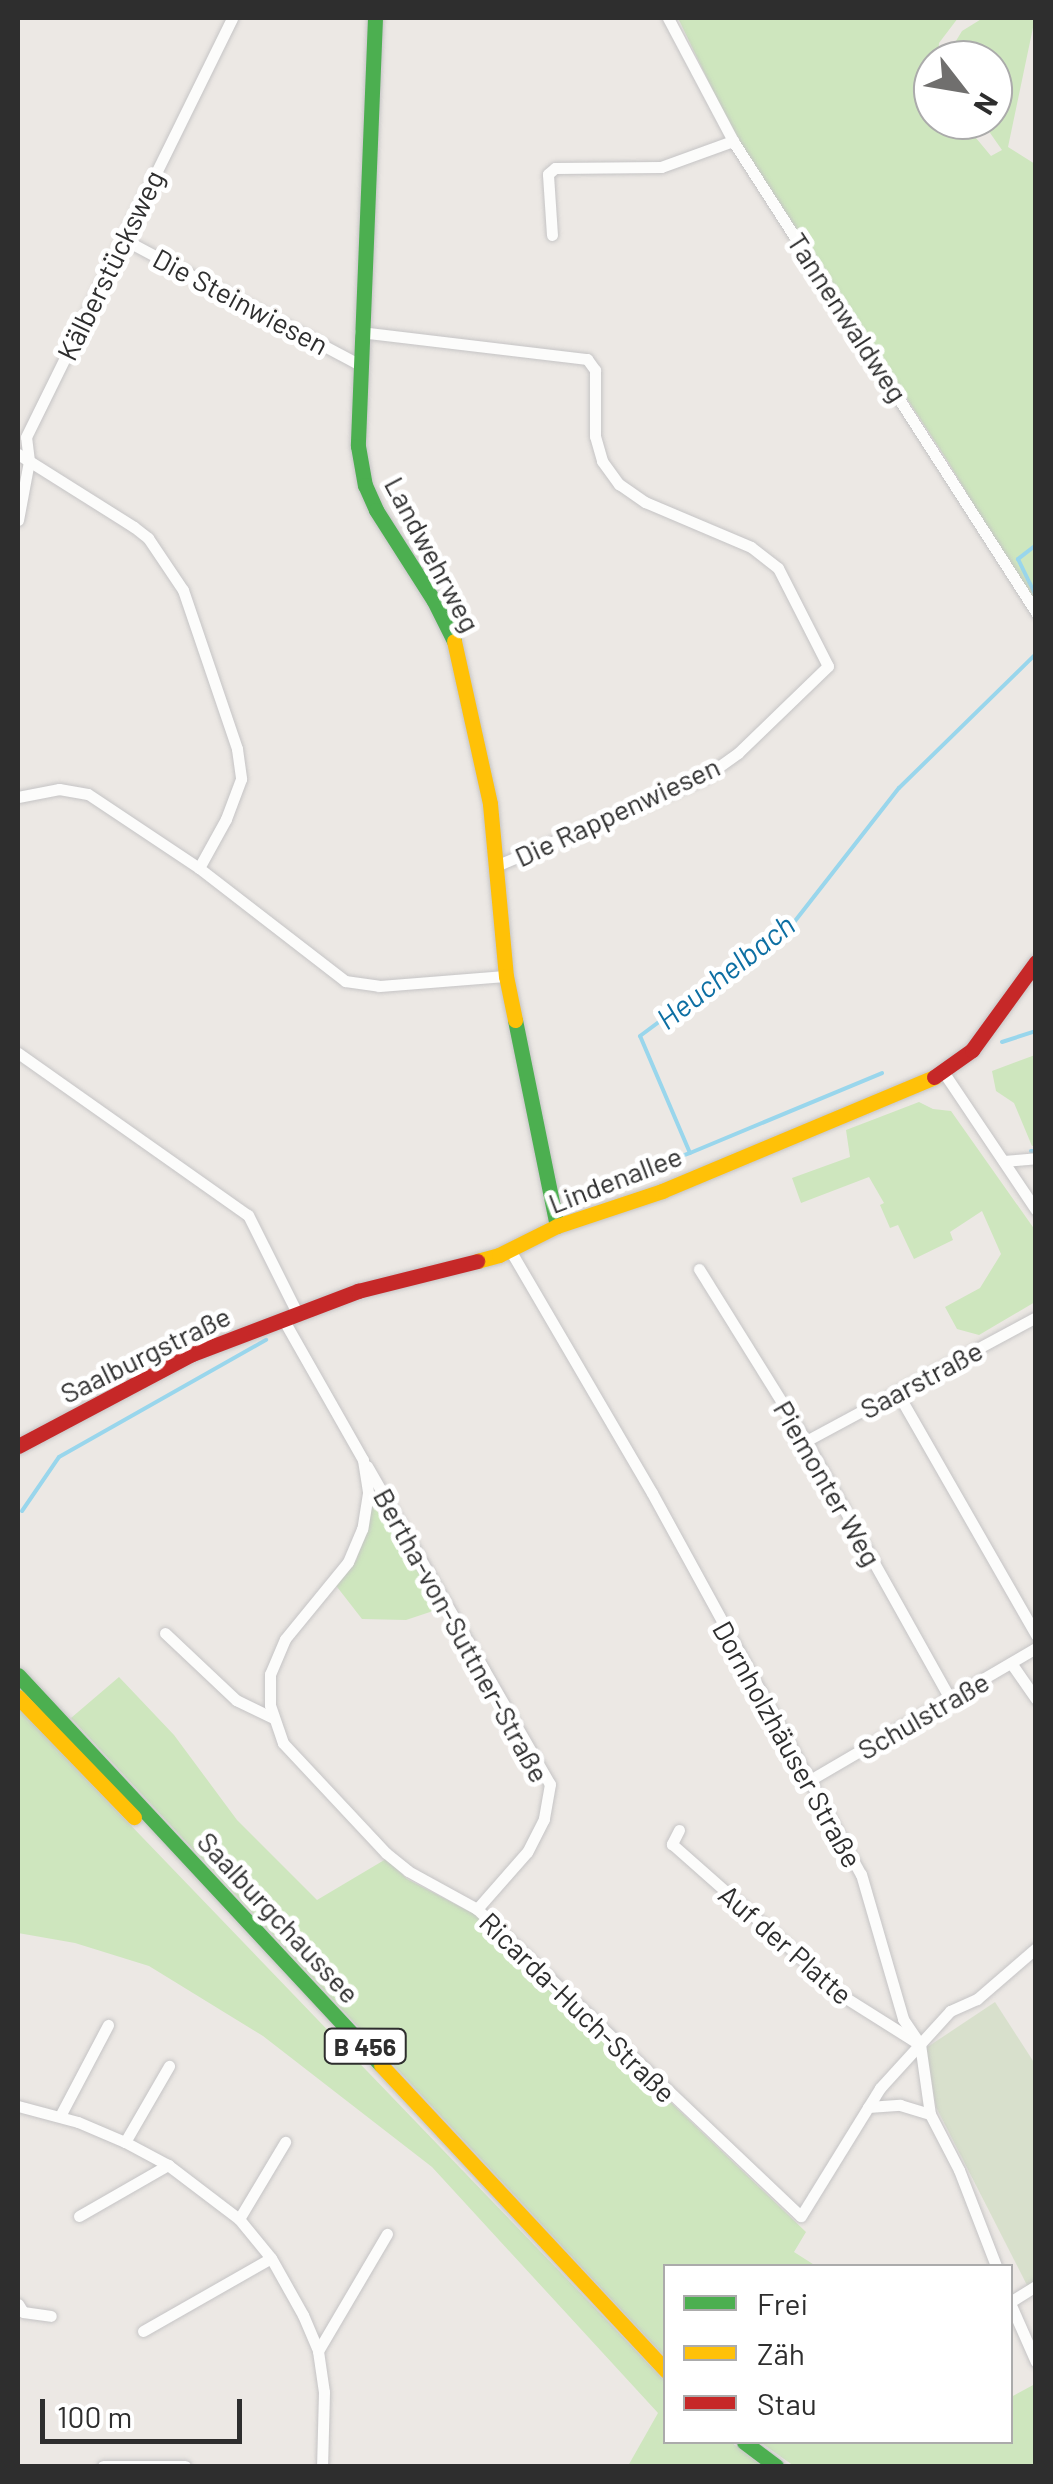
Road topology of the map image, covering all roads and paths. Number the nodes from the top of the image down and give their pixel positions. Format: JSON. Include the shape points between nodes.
{"nodes":[{"id":1,"x":232,"y":18,"type":"edge"},
{"id":2,"x":375,"y":18,"type":"edge"},
{"id":3,"x":668,"y":18,"type":"edge"},
{"id":4,"x":733,"y":141,"type":"junction"},
{"id":5,"x":552,"y":234,"type":"dead end"},
{"id":6,"x":123,"y":239,"type":"junction"},
{"id":7,"x":360,"y":332,"type":"junction"},
{"id":8,"x":358,"y":364,"type":"junction"},
{"id":9,"x":18,"y":454,"type":"edge"},
{"id":10,"x":30,"y":461,"type":"junction"},
{"id":11,"x":18,"y":520,"type":"edge"},
{"id":12,"x":1036,"y":612,"type":"edge"},
{"id":13,"x":18,"y":796,"type":"edge"},
{"id":14,"x":496,"y":866,"type":"junction"},
{"id":15,"x":199,"y":868,"type":"junction"},
{"id":16,"x":1036,"y":962,"type":"edge"},
{"id":17,"x":506,"y":976,"type":"junction"},
{"id":18,"x":18,"y":1053,"type":"edge"},
{"id":19,"x":944,"y":1073,"type":"junction"},
{"id":20,"x":1036,"y":1158,"type":"edge"},
{"id":21,"x":1004,"y":1161,"type":"junction"},
{"id":22,"x":1036,"y":1210,"type":"edge"},
{"id":23,"x":557,"y":1226,"type":"junction"},
{"id":24,"x":510,"y":1250,"type":"junction"},
{"id":25,"x":700,"y":1270,"type":"dead end"},
{"id":26,"x":290,"y":1316,"type":"junction"},
{"id":27,"x":1036,"y":1317,"type":"edge"},
{"id":28,"x":897,"y":1392,"type":"junction"},
{"id":29,"x":806,"y":1441,"type":"junction"},
{"id":30,"x":18,"y":1446,"type":"edge"},
{"id":31,"x":363,"y":1460,"type":"junction"},
{"id":32,"x":165,"y":1633,"type":"dead end"},
{"id":33,"x":1036,"y":1636,"type":"edge"},
{"id":34,"x":1036,"y":1648,"type":"edge"},
{"id":35,"x":1011,"y":1663,"type":"junction"},
{"id":36,"x":18,"y":1675,"type":"edge"},
{"id":37,"x":18,"y":1697,"type":"edge"},
{"id":38,"x":1036,"y":1699,"type":"edge"},
{"id":39,"x":950,"y":1700,"type":"junction"},
{"id":40,"x":273,"y":1718,"type":"junction"},
{"id":41,"x":810,"y":1780,"type":"junction"},
{"id":42,"x":679,"y":1830,"type":"dead end"},
{"id":43,"x":477,"y":1909,"type":"junction"},
{"id":44,"x":246,"y":1918,"type":"junction"},
{"id":45,"x":1036,"y":1948,"type":"edge"},
{"id":46,"x":108,"y":2024,"type":"dead end"},
{"id":47,"x":920,"y":2044,"type":"junction"},
{"id":48,"x":169,"y":2066,"type":"dead end"},
{"id":49,"x":18,"y":2106,"type":"edge"},
{"id":50,"x":868,"y":2107,"type":"junction"},
{"id":51,"x":930,"y":2114,"type":"junction"},
{"id":52,"x":60,"y":2116,"type":"junction"},
{"id":53,"x":125,"y":2142,"type":"junction"},
{"id":54,"x":285,"y":2142,"type":"dead end"},
{"id":55,"x":168,"y":2166,"type":"junction"},
{"id":56,"x":79,"y":2216,"type":"dead end"},
{"id":57,"x":240,"y":2219,"type":"junction"},
{"id":58,"x":387,"y":2234,"type":"dead end"},
{"id":59,"x":271,"y":2258,"type":"junction"},
{"id":60,"x":995,"y":2264,"type":"edge"},
{"id":61,"x":1036,"y":2286,"type":"edge"},
{"id":62,"x":1013,"y":2301,"type":"edge"},
{"id":63,"x":18,"y":2304,"type":"edge"},
{"id":64,"x":1013,"y":2310,"type":"edge"},
{"id":65,"x":51,"y":2316,"type":"dead end"},
{"id":66,"x":142,"y":2331,"type":"dead end"},
{"id":67,"x":318,"y":2351,"type":"junction"},
{"id":68,"x":1036,"y":2362,"type":"edge"},
{"id":69,"x":663,"y":2367,"type":"edge"},
{"id":70,"x":747,"y":2444,"type":"edge"},
{"id":71,"x":102,"y":2466,"type":"edge"},
{"id":72,"x":185,"y":2466,"type":"edge"},
{"id":73,"x":322,"y":2466,"type":"edge"},
{"id":74,"x":776,"y":2466,"type":"edge"}],
"edges":[{"from":1,"to":6,"type":"street","name":"Kälberstücksweg"},
{"from":2,"to":7,"type":"street","name":"Landwehrweg"},
{"from":3,"to":4,"type":"street","name":"Tannenwaldweg"},
{"from":4,"to":5,"type":"street","via":[[661,167],[555,168],[548,174]]},
{"from":4,"to":12,"type":"street","name":"Tannenwaldweg"},
{"from":6,"to":8,"type":"street","name":"Die Steinwiesen"},
{"from":6,"to":10,"type":"street","name":"Kälberstücksweg","via":[[26,437]]},
{"from":7,"to":8,"type":"street","name":"Landwehrweg"},
{"from":7,"to":14,"type":"street","name":"Die Rappenwiesen","via":[[587,359],[595,370],[595,436],[619,484],[644,502],[740,541],[778,568],[828,666],[703,778]]},
{"from":8,"to":14,"type":"street","name":"Landwehrweg","via":[[356,427],[365,485],[453,636],[490,804]]},
{"from":9,"to":10,"type":"street"},
{"from":10,"to":11,"type":"street","name":"Kälberstücksweg"},
{"from":10,"to":15,"type":"street","via":[[134,527],[182,590],[237,749],[241,779]]},
{"from":13,"to":15,"type":"street","via":[[59,788],[88,794]]},
{"from":14,"to":17,"type":"street","name":"Landwehrweg"},
{"from":15,"to":17,"type":"street","via":[[345,982],[379,986]]},
{"from":16,"to":19,"type":"street","name":"Lindenallee","via":[[972,1050]]},
{"from":17,"to":23,"type":"street","name":"Landwehrweg"},
{"from":18,"to":26,"type":"street","via":[[248,1216]]},
{"from":19,"to":21,"type":"street"},
{"from":19,"to":23,"type":"street","name":"Lindenallee","via":[[867,1109]]},
{"from":20,"to":21,"type":"street"},
{"from":21,"to":22,"type":"street"},
{"from":23,"to":24,"type":"street","name":"Lindenallee"},
{"from":24,"to":26,"type":"street","name":"Lindenallee"},
{"from":24,"to":41,"type":"street","name":"Dornholzhäuser Straße"},
{"from":25,"to":29,"type":"street","name":"Piemonter Weg"},
{"from":26,"to":30,"type":"street","name":"Saalburgstraße","via":[[192,1354]]},
{"from":26,"to":31,"type":"street"},
{"from":27,"to":28,"type":"street","name":"Saarstraße"},
{"from":28,"to":29,"type":"street","name":"Saarstraße"},
{"from":28,"to":33,"type":"street"},
{"from":29,"to":39,"type":"street","name":"Piemonter Weg"},
{"from":31,"to":40,"type":"street","via":[[368,1493],[362,1530],[348,1562],[285,1638],[270,1674]]},
{"from":31,"to":43,"type":"street","name":"Bertha-von-Suttner-Straße","via":[[550,1784],[544,1819],[527,1852]]},
{"from":32,"to":40,"type":"street","name":"Ricarda-Huch-Straße","via":[[236,1700]]},
{"from":34,"to":35,"type":"street","name":"Schulstraße"},
{"from":35,"to":38,"type":"street"},
{"from":35,"to":39,"type":"street","name":"Schulstraße"},
{"from":36,"to":44,"type":"street","name":"Saalburgchaussee","number":"B 456"},
{"from":37,"to":44,"type":"street","number":"B 456","via":[[179,1863]]},
{"from":39,"to":41,"type":"street","name":"Schulstraße"},
{"from":40,"to":43,"type":"street","name":"Ricarda-Huch-Straße","via":[[283,1743],[386,1853]]},
{"from":41,"to":47,"type":"street","name":"Dornholzhäuser Straße","via":[[861,1874],[903,2019]]},
{"from":42,"to":47,"type":"street","name":"Auf der Platte","via":[[672,1844],[846,1998]]},
{"from":43,"to":50,"type":"street","name":"Ricarda-Huch-Straße","via":[[801,2216]]},
{"from":44,"to":69,"type":"street","name":"Saalburgchaussee","number":"B 456"},
{"from":45,"to":47,"type":"street","via":[[978,1999],[950,2011]]},
{"from":46,"to":52,"type":"street"},
{"from":47,"to":50,"type":"street"},
{"from":47,"to":51,"type":"street","name":"Dornholzhäuser Straße"},
{"from":48,"to":53,"type":"street"},
{"from":49,"to":52,"type":"street"},
{"from":50,"to":51,"type":"street","via":[[900,2105]]},
{"from":51,"to":60,"type":"street","name":"Dornholzhäuser Straße"},
{"from":52,"to":53,"type":"street"},
{"from":53,"to":55,"type":"street"},
{"from":54,"to":57,"type":"street"},
{"from":55,"to":56,"type":"street"},
{"from":55,"to":57,"type":"street"},
{"from":57,"to":59,"type":"street"},
{"from":58,"to":67,"type":"street"},
{"from":59,"to":66,"type":"street"},
{"from":59,"to":67,"type":"street"},
{"from":61,"to":62,"type":"street"},
{"from":63,"to":65,"type":"street","via":[[23,2312]]},
{"from":64,"to":68,"type":"street"},
{"from":67,"to":73,"type":"street"},
{"from":70,"to":74,"type":"street"},
{"from":71,"to":72,"type":"street"}]}
